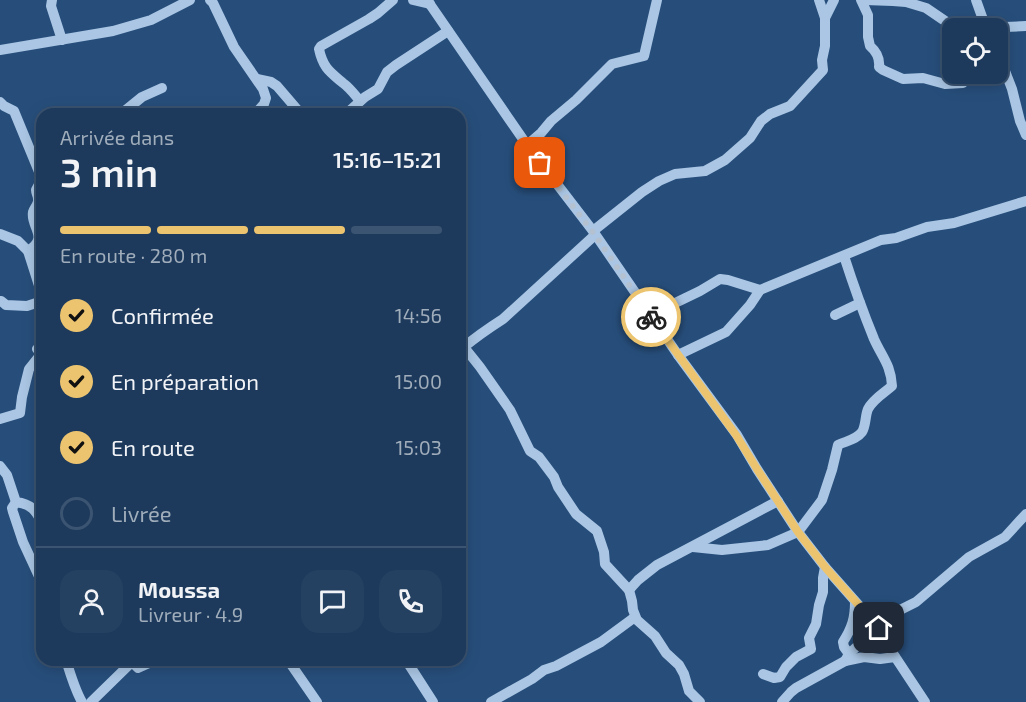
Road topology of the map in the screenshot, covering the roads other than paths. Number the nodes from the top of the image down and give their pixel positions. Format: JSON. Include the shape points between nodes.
{"nodes":[{"id":1,"x":52,"y":0,"type":"edge"},
{"id":2,"x":190,"y":0,"type":"edge"},
{"id":3,"x":210,"y":0,"type":"edge"},
{"id":4,"x":393,"y":0,"type":"edge"},
{"id":5,"x":413,"y":0,"type":"edge"},
{"id":6,"x":657,"y":0,"type":"edge"},
{"id":7,"x":819,"y":0,"type":"edge"},
{"id":8,"x":833,"y":0,"type":"edge"},
{"id":9,"x":845,"y":0,"type":"edge"},
{"id":10,"x":863,"y":0,"type":"edge"},
{"id":11,"x":976,"y":0,"type":"edge"},
{"id":12,"x":428,"y":2,"type":"edge"},
{"id":13,"x":825,"y":18,"type":"junction"},
{"id":14,"x":982,"y":18,"type":"edge"},
{"id":15,"x":942,"y":19,"type":"edge"},
{"id":16,"x":1008,"y":26,"type":"edge"},
{"id":17,"x":1026,"y":26,"type":"edge"},
{"id":18,"x":448,"y":31,"type":"junction"},
{"id":19,"x":62,"y":40,"type":"junction"},
{"id":20,"x":0,"y":50,"type":"edge"},
{"id":21,"x":1008,"y":78,"type":"edge"},
{"id":22,"x":256,"y":80,"type":"junction"},
{"id":23,"x":942,"y":83,"type":"edge"},
{"id":24,"x":162,"y":88,"type":"dead end"},
{"id":25,"x":360,"y":101,"type":"junction"},
{"id":26,"x":0,"y":102,"type":"edge"},
{"id":27,"x":128,"y":108,"type":"edge"},
{"id":28,"x":260,"y":108,"type":"edge"},
{"id":29,"x":296,"y":108,"type":"edge"},
{"id":30,"x":352,"y":108,"type":"edge"},
{"id":31,"x":1026,"y":135,"type":"edge"},
{"id":32,"x":527,"y":145,"type":"junction"},
{"id":33,"x":36,"y":152,"type":"edge"},
{"id":34,"x":1026,"y":201,"type":"edge"},
{"id":35,"x":36,"y":205,"type":"edge"},
{"id":36,"x":36,"y":224,"type":"edge"},
{"id":37,"x":594,"y":233,"type":"junction"},
{"id":38,"x":0,"y":234,"type":"edge"},
{"id":39,"x":36,"y":244,"type":"edge"},
{"id":40,"x":28,"y":251,"type":"junction"},
{"id":41,"x":843,"y":256,"type":"junction"},
{"id":42,"x":36,"y":276,"type":"edge"},
{"id":43,"x":760,"y":290,"type":"junction"},
{"id":44,"x":1,"y":301,"type":"edge"},
{"id":45,"x":36,"y":303,"type":"edge"},
{"id":46,"x":860,"y":303,"type":"junction"},
{"id":47,"x":835,"y":315,"type":"dead end"},
{"id":48,"x":652,"y":318,"type":"junction"},
{"id":49,"x":466,"y":345,"type":"edge"},
{"id":50,"x":466,"y":352,"type":"edge"},
{"id":51,"x":678,"y":356,"type":"junction"},
{"id":52,"x":36,"y":360,"type":"edge"},
{"id":53,"x":0,"y":419,"type":"edge"},
{"id":54,"x":0,"y":465,"type":"edge"},
{"id":55,"x":778,"y":501,"type":"junction"},
{"id":56,"x":16,"y":502,"type":"junction"},
{"id":57,"x":36,"y":512,"type":"edge"},
{"id":58,"x":1026,"y":514,"type":"edge"},
{"id":59,"x":798,"y":532,"type":"junction"},
{"id":60,"x":693,"y":547,"type":"junction"},
{"id":61,"x":825,"y":567,"type":"junction"},
{"id":62,"x":36,"y":570,"type":"edge"},
{"id":63,"x":628,"y":590,"type":"junction"},
{"id":64,"x":855,"y":602,"type":"junction"},
{"id":65,"x":635,"y":617,"type":"junction"},
{"id":66,"x":879,"y":628,"type":"junction"},
{"id":67,"x":847,"y":657,"type":"junction"},
{"id":68,"x":895,"y":657,"type":"junction"},
{"id":69,"x":68,"y":666,"type":"edge"},
{"id":70,"x":128,"y":666,"type":"edge"},
{"id":71,"x":292,"y":666,"type":"edge"},
{"id":72,"x":410,"y":666,"type":"edge"},
{"id":73,"x":763,"y":674,"type":"dead end"},
{"id":74,"x":82,"y":702,"type":"edge"},
{"id":75,"x":90,"y":702,"type":"edge"},
{"id":76,"x":317,"y":702,"type":"edge"},
{"id":77,"x":433,"y":702,"type":"edge"},
{"id":78,"x":491,"y":702,"type":"edge"},
{"id":79,"x":699,"y":702,"type":"edge"},
{"id":80,"x":782,"y":702,"type":"edge"},
{"id":81,"x":925,"y":702,"type":"edge"}],
"edges":[{"from":1,"to":19,"type":"street"},
{"from":2,"to":19,"type":"street","via":[[152,20]]},
{"from":3,"to":22,"type":"street"},
{"from":4,"to":25,"type":"street","via":[[369,20],[319,49],[332,76]]},
{"from":5,"to":12,"type":"street"},
{"from":6,"to":32,"type":"street","via":[[644,56],[612,64]]},
{"from":7,"to":13,"type":"street"},
{"from":8,"to":9,"type":"street"},
{"from":8,"to":13,"type":"street"},
{"from":10,"to":15,"type":"street","via":[[906,2],[926,8]]},
{"from":10,"to":23,"type":"street","via":[[870,46],[880,60],[879,67],[903,79],[923,78]]},
{"from":11,"to":14,"type":"street"},
{"from":12,"to":18,"type":"street"},
{"from":13,"to":37,"type":"street","via":[[823,70],[790,106],[761,121],[750,138],[725,160],[705,171],[675,174],[659,181]]},
{"from":16,"to":17,"type":"street"},
{"from":18,"to":25,"type":"street","via":[[387,72],[378,89]]},
{"from":18,"to":32,"type":"street"},
{"from":19,"to":20,"type":"street"},
{"from":21,"to":31,"type":"street"},
{"from":22,"to":28,"type":"street","via":[[266,98]]},
{"from":22,"to":29,"type":"street","via":[[277,86]]},
{"from":24,"to":27,"type":"street"},
{"from":25,"to":30,"type":"street"},
{"from":26,"to":33,"type":"street","via":[[14,111]]},
{"from":32,"to":37,"type":"street"},
{"from":34,"to":41,"type":"street","via":[[881,240]]},
{"from":35,"to":36,"type":"street"},
{"from":37,"to":48,"type":"street"},
{"from":37,"to":49,"type":"street","via":[[503,319]]},
{"from":38,"to":40,"type":"street"},
{"from":39,"to":40,"type":"street"},
{"from":40,"to":42,"type":"street"},
{"from":41,"to":43,"type":"street"},
{"from":41,"to":46,"type":"street"},
{"from":43,"to":48,"type":"street","via":[[718,280]]},
{"from":43,"to":51,"type":"street","via":[[726,332]]},
{"from":44,"to":45,"type":"street","via":[[27,306]]},
{"from":46,"to":47,"type":"street"},
{"from":46,"to":59,"type":"street","via":[[888,364],[892,386],[869,407],[861,434],[837,446],[822,500]]},
{"from":48,"to":51,"type":"street"},
{"from":50,"to":63,"type":"street","via":[[510,410],[530,451],[554,477],[576,514],[597,531],[605,564]]},
{"from":51,"to":55,"type":"street"},
{"from":52,"to":53,"type":"street","via":[[29,369],[20,413]]},
{"from":54,"to":56,"type":"street"},
{"from":55,"to":59,"type":"street"},
{"from":55,"to":60,"type":"street"},
{"from":56,"to":57,"type":"street"},
{"from":56,"to":62,"type":"street","via":[[13,512]]},
{"from":58,"to":66,"type":"street","via":[[1005,537],[969,557]]},
{"from":59,"to":60,"type":"street","via":[[768,545],[722,550]]},
{"from":59,"to":61,"type":"street"},
{"from":60,"to":63,"type":"street","via":[[657,565]]},
{"from":61,"to":64,"type":"street"},
{"from":61,"to":73,"type":"street","via":[[816,624],[809,638],[812,648],[796,657],[780,677]]},
{"from":63,"to":65,"type":"street"},
{"from":64,"to":66,"type":"street"},
{"from":64,"to":67,"type":"street","via":[[855,617],[843,642]]},
{"from":65,"to":78,"type":"street","via":[[601,642]]},
{"from":65,"to":79,"type":"street","via":[[679,665],[689,691]]},
{"from":66,"to":67,"type":"street"},
{"from":66,"to":68,"type":"street"},
{"from":67,"to":68,"type":"street"},
{"from":67,"to":80,"type":"street","via":[[796,688]]},
{"from":68,"to":81,"type":"street"},
{"from":69,"to":74,"type":"street"},
{"from":70,"to":75,"type":"street"},
{"from":71,"to":76,"type":"street"},
{"from":72,"to":77,"type":"street"}]}
